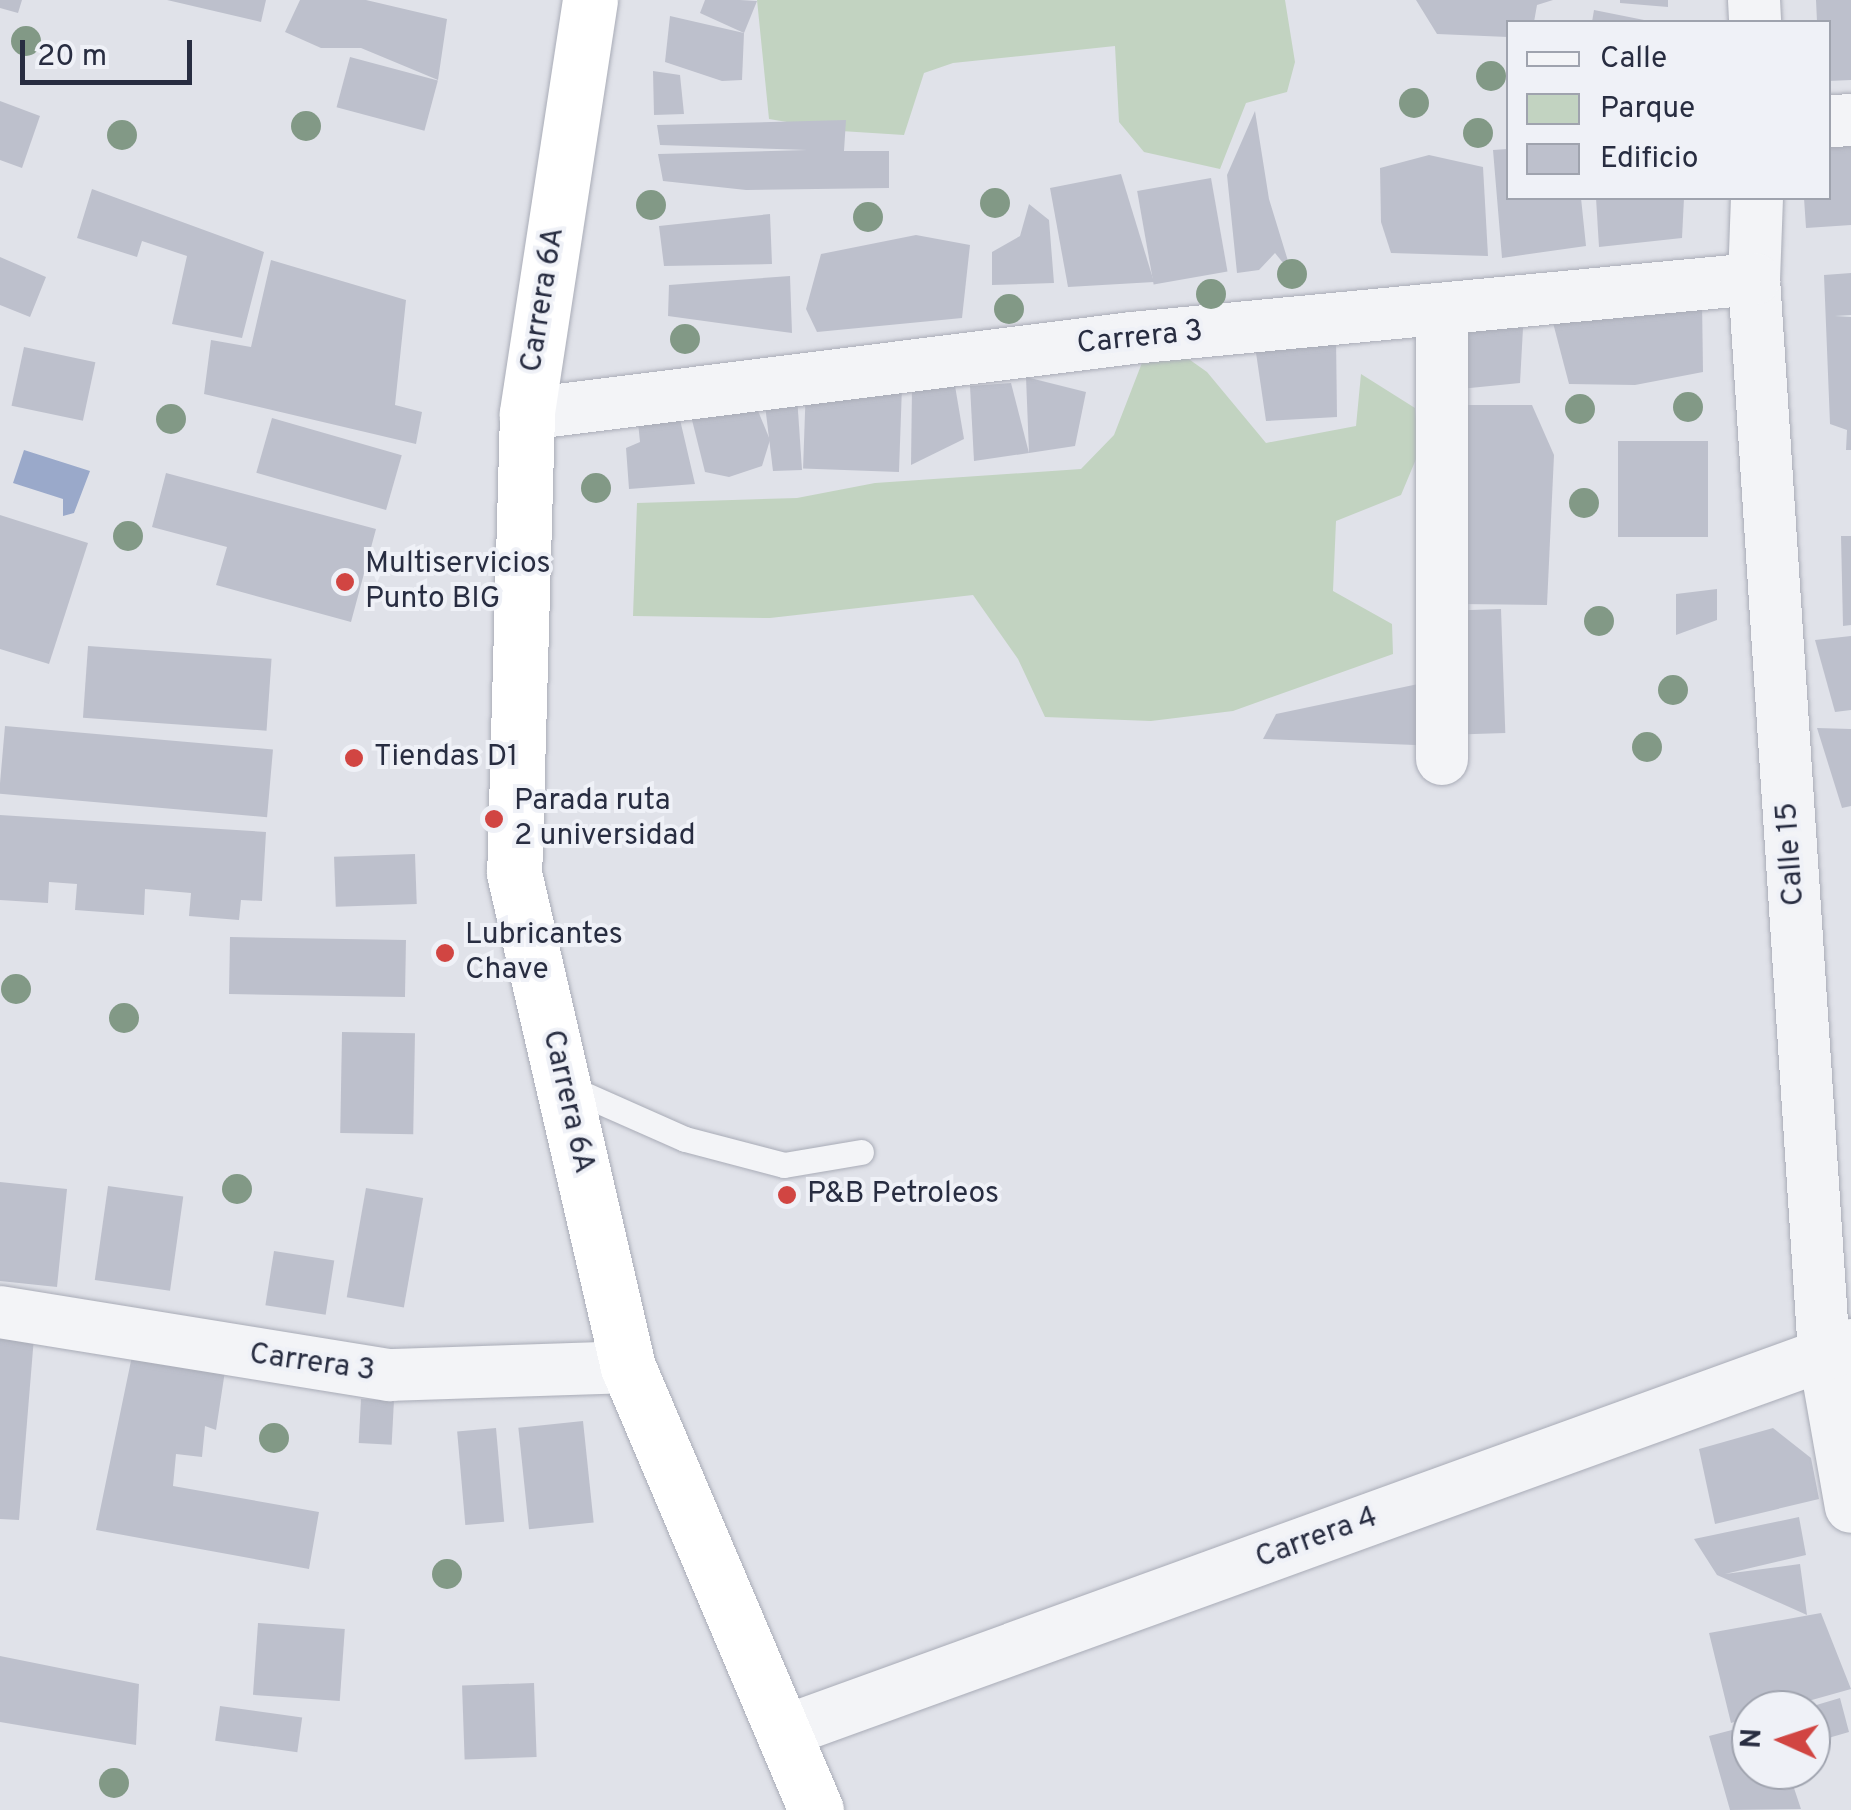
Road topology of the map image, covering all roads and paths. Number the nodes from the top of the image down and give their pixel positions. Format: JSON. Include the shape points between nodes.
{"nodes":[{"id":1,"x":590,"y":0,"type":"edge"},
{"id":2,"x":1757,"y":200,"type":"edge"},
{"id":3,"x":1754,"y":279,"type":"junction"},
{"id":4,"x":1442,"y":313,"type":"junction"},
{"id":5,"x":527,"y":414,"type":"junction"},
{"id":6,"x":1442,"y":759,"type":"dead end"},
{"id":7,"x":564,"y":1085,"type":"junction"},
{"id":8,"x":861,"y":1152,"type":"dead end"},
{"id":9,"x":0,"y":1312,"type":"edge"},
{"id":10,"x":1838,"y":1350,"type":"edge"},
{"id":11,"x":628,"y":1367,"type":"junction"},
{"id":12,"x":1851,"y":1508,"type":"edge"},
{"id":13,"x":783,"y":1732,"type":"junction"},
{"id":14,"x":816,"y":1810,"type":"edge"}],
"edges":[{"from":1,"to":5,"type":"highway","name":"Carrera 6A"},
{"from":2,"to":3,"type":"street","name":"Calle 15"},
{"from":3,"to":4,"type":"street","name":"Carrera 3"},
{"from":3,"to":10,"type":"street","name":"Calle 15"},
{"from":4,"to":5,"type":"street","name":"Carrera 3","via":[[1132,338]]},
{"from":4,"to":6,"type":"street"},
{"from":5,"to":7,"type":"highway","name":"Carrera 6A","via":[[514,873]]},
{"from":7,"to":8,"type":"lane","via":[[685,1139],[784,1165]]},
{"from":7,"to":11,"type":"highway","name":"Carrera 6A"},
{"from":9,"to":11,"type":"street","name":"Carrera 3","via":[[390,1376]]},
{"from":10,"to":12,"type":"street","name":"Calle 15"},
{"from":10,"to":13,"type":"street","name":"Carrera 4"},
{"from":11,"to":13,"type":"highway","name":"Carrera 6A"},
{"from":13,"to":14,"type":"highway","name":"Carrera 6A"}]}
